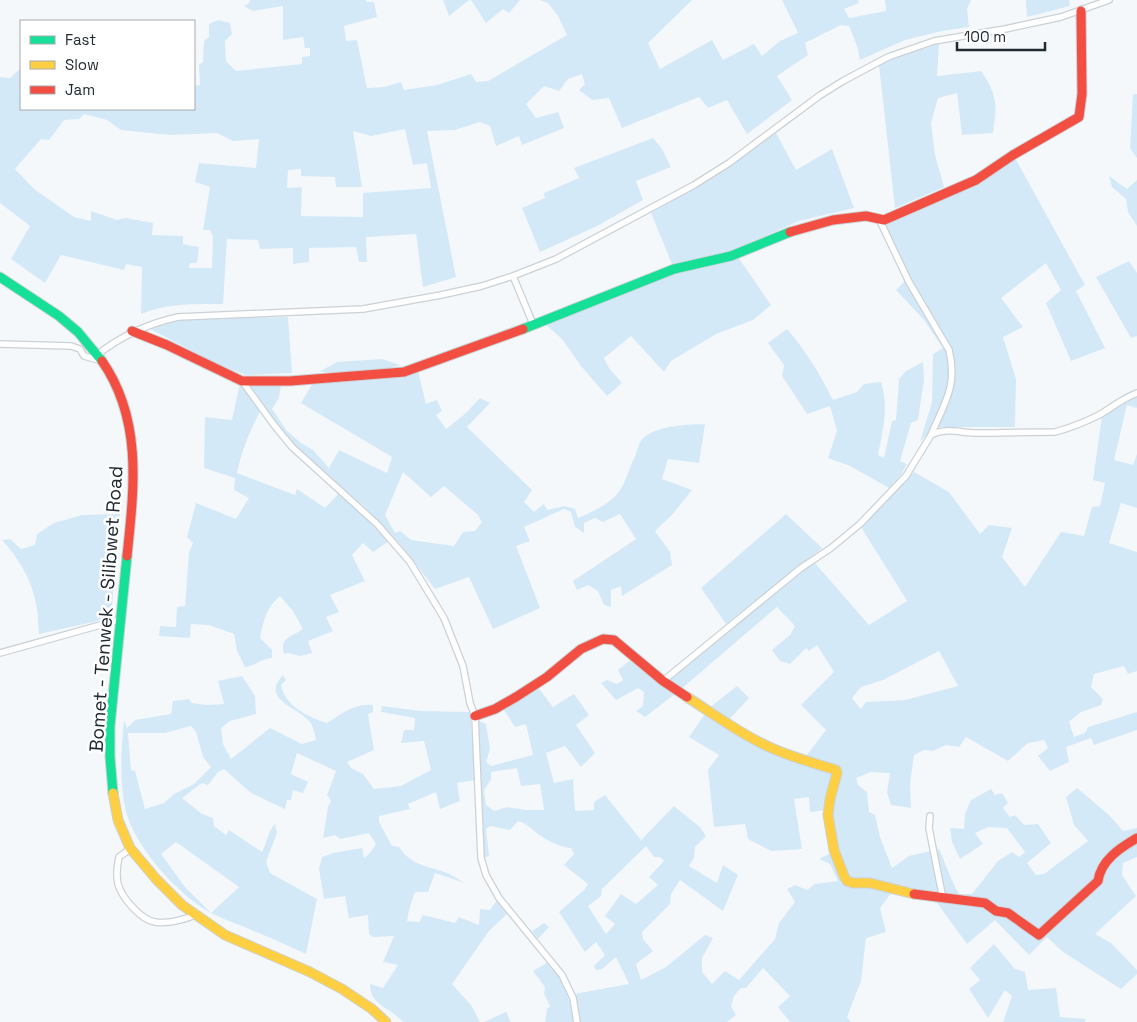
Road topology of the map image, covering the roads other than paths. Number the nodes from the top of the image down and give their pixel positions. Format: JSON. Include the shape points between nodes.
{"nodes":[{"id":1,"x":1109,"y":0,"type":"edge"},
{"id":2,"x":1081,"y":11,"type":"junction"},
{"id":3,"x":879,"y":219,"type":"junction"},
{"id":4,"x":514,"y":276,"type":"junction"},
{"id":5,"x":0,"y":277,"type":"edge"},
{"id":6,"x":533,"y":324,"type":"junction"},
{"id":7,"x":132,"y":331,"type":"junction"},
{"id":8,"x":0,"y":344,"type":"edge"},
{"id":9,"x":100,"y":358,"type":"junction"},
{"id":10,"x":242,"y":381,"type":"junction"},
{"id":11,"x":1137,"y":393,"type":"edge"},
{"id":12,"x":931,"y":435,"type":"junction"},
{"id":13,"x":122,"y":619,"type":"junction"},
{"id":14,"x":0,"y":653,"type":"edge"},
{"id":15,"x":663,"y":681,"type":"junction"},
{"id":16,"x":475,"y":716,"type":"junction"},
{"id":17,"x":930,"y":816,"type":"dead end"},
{"id":18,"x":1137,"y":838,"type":"edge"},
{"id":19,"x":130,"y":849,"type":"junction"},
{"id":20,"x":943,"y":899,"type":"junction"},
{"id":21,"x":193,"y":916,"type":"junction"},
{"id":22,"x":386,"y":1022,"type":"edge"},
{"id":23,"x":577,"y":1022,"type":"edge"}],
"edges":[{"from":1,"to":2,"type":"street"},
{"from":2,"to":3,"type":"street","via":[[1082,94],[1078,117],[976,180],[884,220]]},
{"from":2,"to":4,"type":"street","via":[[1036,23],[934,41],[881,61],[819,96],[694,185],[556,259]]},
{"from":3,"to":6,"type":"street","via":[[866,216],[833,220],[794,230],[732,256],[674,269]]},
{"from":3,"to":12,"type":"street","via":[[951,358],[950,392]]},
{"from":4,"to":6,"type":"street"},
{"from":4,"to":7,"type":"street","via":[[482,286],[364,309],[188,316]]},
{"from":5,"to":9,"type":"street","name":"Bomet - Tenwek - Silibwet Road","via":[[59,316]]},
{"from":6,"to":10,"type":"street","via":[[404,372],[290,381]]},
{"from":7,"to":9,"type":"street","via":[[110,344]]},
{"from":7,"to":10,"type":"street","via":[[167,344]]},
{"from":8,"to":9,"type":"street","via":[[72,346],[80,349],[84,356],[94,360]]},
{"from":9,"to":13,"type":"street","name":"Bomet - Tenwek - Silibwet Road","via":[[114,380],[128,420],[135,466]]},
{"from":10,"to":16,"type":"street","via":[[292,447],[365,512],[410,562],[444,618],[463,666]]},
{"from":11,"to":12,"type":"street","via":[[1101,414],[1055,432],[939,431]]},
{"from":12,"to":15,"type":"street","via":[[906,476],[860,524]]},
{"from":13,"to":14,"type":"street"},
{"from":13,"to":19,"type":"street","name":"Bomet - Tenwek - Silibwet Road","via":[[110,726],[110,756],[113,796]]},
{"from":15,"to":16,"type":"street","via":[[614,640],[607,638],[573,656],[522,693]]},
{"from":15,"to":20,"type":"street","via":[[764,745],[836,770],[829,824],[840,869],[848,881],[870,882]]},
{"from":16,"to":23,"type":"street","via":[[483,865],[499,898],[562,975],[573,998]]},
{"from":17,"to":20,"type":"street","via":[[929,828]]},
{"from":18,"to":20,"type":"street","via":[[1114,854],[1103,867],[1098,881],[1040,935],[1017,918],[996,911],[985,903]]},
{"from":19,"to":21,"type":"street","name":"Bomet - Tenwek - Silibwet Road","via":[[155,881]]},
{"from":19,"to":21,"type":"street","via":[[120,858],[116,872],[118,886],[138,914],[154,922]]},
{"from":21,"to":22,"type":"street","name":"Bomet - Tenwek - Silibwet Road","via":[[227,937],[332,982],[374,1009]]}]}
